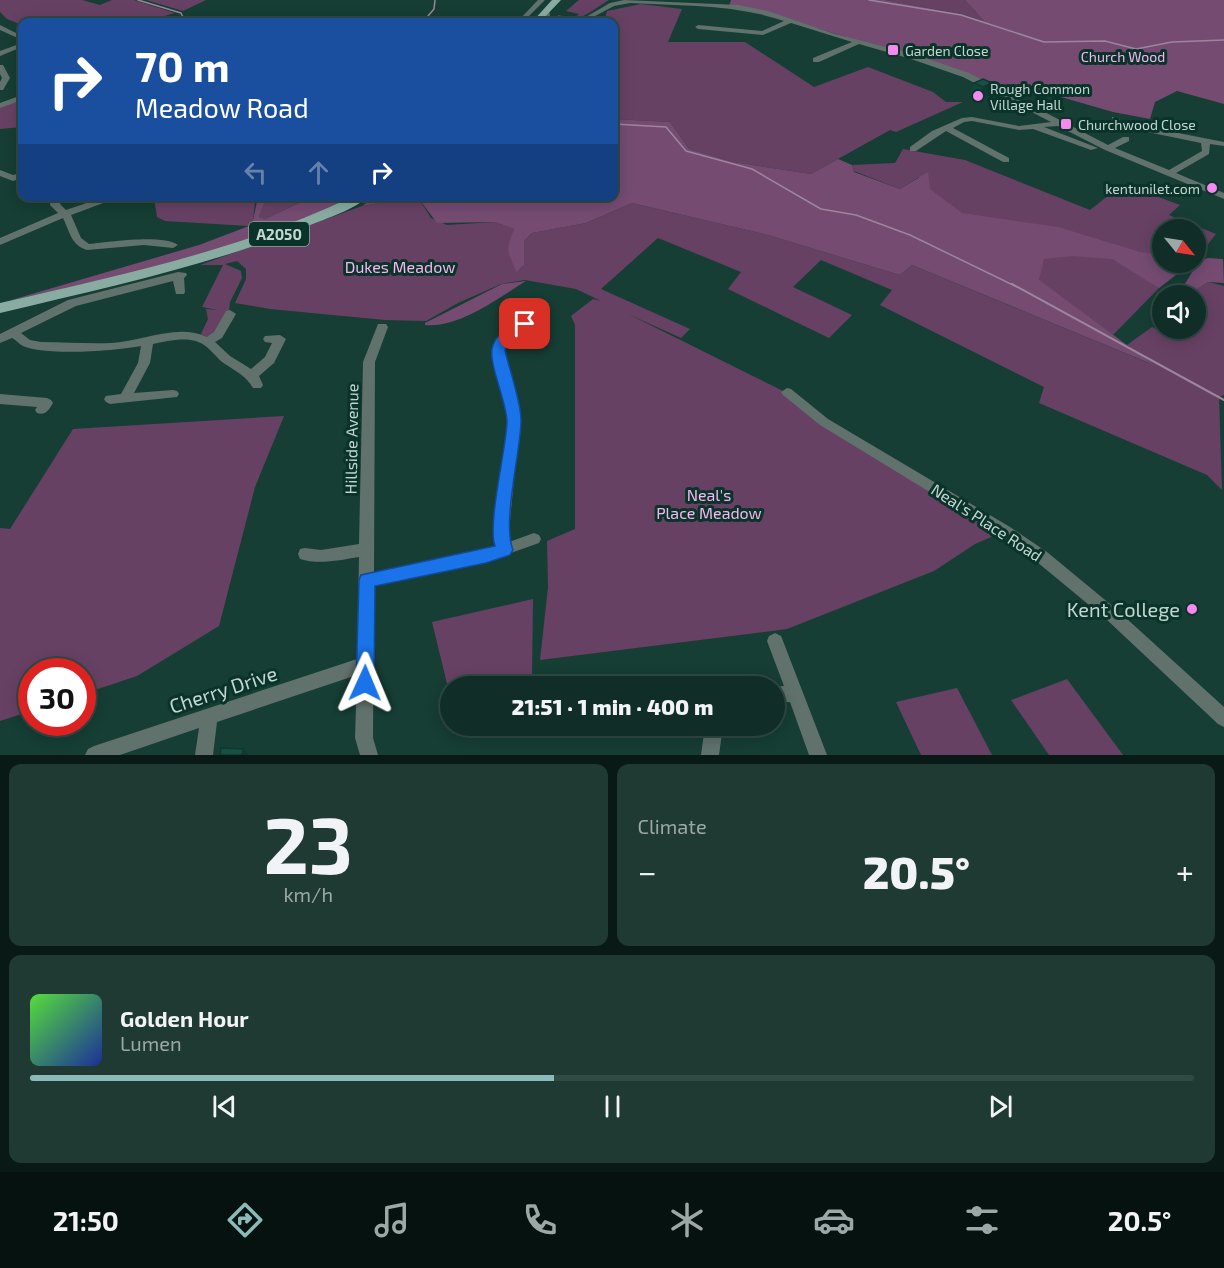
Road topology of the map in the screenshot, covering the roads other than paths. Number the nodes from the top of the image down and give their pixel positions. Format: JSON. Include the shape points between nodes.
{"nodes":[{"id":1,"x":542,"y":0,"type":"edge"},
{"id":2,"x":557,"y":0,"type":"edge"},
{"id":3,"x":547,"y":10,"type":"junction"},
{"id":4,"x":524,"y":18,"type":"edge"},
{"id":5,"x":541,"y":18,"type":"edge"},
{"id":6,"x":550,"y":18,"type":"edge"},
{"id":7,"x":587,"y":18,"type":"edge"},
{"id":8,"x":791,"y":20,"type":"junction"},
{"id":9,"x":0,"y":27,"type":"edge"},
{"id":10,"x":694,"y":28,"type":"dead end"},
{"id":11,"x":763,"y":33,"type":"junction"},
{"id":12,"x":18,"y":36,"type":"edge"},
{"id":13,"x":769,"y":40,"type":"dead end"},
{"id":14,"x":859,"y":42,"type":"junction"},
{"id":15,"x":18,"y":47,"type":"edge"},
{"id":16,"x":0,"y":54,"type":"edge"},
{"id":17,"x":816,"y":60,"type":"dead end"},
{"id":18,"x":0,"y":68,"type":"edge"},
{"id":19,"x":0,"y":88,"type":"edge"},
{"id":20,"x":18,"y":99,"type":"edge"},
{"id":21,"x":0,"y":106,"type":"edge"},
{"id":22,"x":1115,"y":119,"type":"dead end"},
{"id":23,"x":1060,"y":123,"type":"junction"},
{"id":24,"x":947,"y":128,"type":"junction"},
{"id":25,"x":1036,"y":128,"type":"junction"},
{"id":26,"x":1126,"y":140,"type":"dead end"},
{"id":27,"x":1205,"y":140,"type":"junction"},
{"id":28,"x":1221,"y":144,"type":"dead end"},
{"id":29,"x":1105,"y":148,"type":"junction"},
{"id":30,"x":912,"y":149,"type":"dead end"},
{"id":31,"x":1118,"y":158,"type":"dead end"},
{"id":32,"x":1006,"y":160,"type":"dead end"},
{"id":33,"x":0,"y":173,"type":"edge"},
{"id":34,"x":1168,"y":174,"type":"junction"},
{"id":35,"x":18,"y":177,"type":"edge"},
{"id":36,"x":1221,"y":192,"type":"edge"},
{"id":37,"x":55,"y":201,"type":"edge"},
{"id":38,"x":103,"y":201,"type":"edge"},
{"id":39,"x":354,"y":201,"type":"edge"},
{"id":40,"x":65,"y":214,"type":"junction"},
{"id":41,"x":0,"y":242,"type":"edge"},
{"id":42,"x":173,"y":245,"type":"dead end"},
{"id":43,"x":180,"y":292,"type":"dead end"},
{"id":44,"x":0,"y":308,"type":"edge"},
{"id":45,"x":230,"y":314,"type":"dead end"},
{"id":46,"x":529,"y":321,"type":"dead end"},
{"id":47,"x":380,"y":331,"type":"dead end"},
{"id":48,"x":13,"y":332,"type":"junction"},
{"id":49,"x":0,"y":339,"type":"edge"},
{"id":50,"x":269,"y":339,"type":"dead end"},
{"id":51,"x":208,"y":342,"type":"junction"},
{"id":52,"x":147,"y":343,"type":"junction"},
{"id":53,"x":787,"y":392,"type":"dead end"},
{"id":54,"x":173,"y":393,"type":"dead end"},
{"id":55,"x":125,"y":397,"type":"junction"},
{"id":56,"x":0,"y":399,"type":"edge"},
{"id":57,"x":110,"y":399,"type":"dead end"},
{"id":58,"x":41,"y":410,"type":"dead end"},
{"id":59,"x":534,"y":539,"type":"dead end"},
{"id":60,"x":367,"y":549,"type":"junction"},
{"id":61,"x":505,"y":550,"type":"junction"},
{"id":62,"x":306,"y":554,"type":"dead end"},
{"id":63,"x":367,"y":580,"type":"junction"},
{"id":64,"x":775,"y":641,"type":"dead end"},
{"id":65,"x":1156,"y":642,"type":"dead end"},
{"id":66,"x":365,"y":664,"type":"junction"},
{"id":67,"x":1173,"y":672,"type":"junction"},
{"id":68,"x":795,"y":693,"type":"junction"},
{"id":69,"x":785,"y":694,"type":"edge"},
{"id":70,"x":209,"y":715,"type":"junction"},
{"id":71,"x":1224,"y":718,"type":"edge"},
{"id":72,"x":713,"y":736,"type":"edge"},
{"id":73,"x":366,"y":746,"type":"edge"},
{"id":74,"x":94,"y":755,"type":"edge"},
{"id":75,"x":204,"y":755,"type":"edge"},
{"id":76,"x":710,"y":755,"type":"edge"},
{"id":77,"x":818,"y":755,"type":"edge"}],
"edges":[{"from":1,"to":4,"type":"street"},
{"from":2,"to":3,"type":"main road"},
{"from":3,"to":5,"type":"main road"},
{"from":3,"to":6,"type":"street"},
{"from":7,"to":8,"type":"street","via":[[612,4],[630,1],[739,7]]},
{"from":8,"to":11,"type":"street"},
{"from":8,"to":14,"type":"street"},
{"from":9,"to":12,"type":"street"},
{"from":10,"to":11,"type":"street"},
{"from":11,"to":13,"type":"street"},
{"from":14,"to":17,"type":"street"},
{"from":14,"to":23,"type":"street","via":[[966,75]]},
{"from":15,"to":16,"type":"street"},
{"from":18,"to":19,"type":"street","via":[[6,78]]},
{"from":20,"to":21,"type":"street"},
{"from":22,"to":27,"type":"street","via":[[1126,125]]},
{"from":23,"to":25,"type":"street"},
{"from":23,"to":29,"type":"street"},
{"from":24,"to":25,"type":"street","via":[[968,119]]},
{"from":24,"to":30,"type":"street"},
{"from":24,"to":32,"type":"street"},
{"from":25,"to":29,"type":"street"},
{"from":26,"to":29,"type":"street"},
{"from":27,"to":28,"type":"street"},
{"from":27,"to":34,"type":"street","via":[[1206,152]]},
{"from":29,"to":31,"type":"street"},
{"from":29,"to":34,"type":"street"},
{"from":33,"to":35,"type":"street"},
{"from":34,"to":36,"type":"street"},
{"from":37,"to":40,"type":"street"},
{"from":38,"to":40,"type":"street"},
{"from":39,"to":44,"type":"main road","number":"A2050","via":[[267,238]]},
{"from":40,"to":41,"type":"street"},
{"from":40,"to":42,"type":"street","via":[[80,244],[87,248],[144,242]]},
{"from":43,"to":48,"type":"street","via":[[180,275],[72,303]]},
{"from":45,"to":51,"type":"street","via":[[218,335]]},
{"from":46,"to":61,"type":"street","via":[[505,336],[498,350],[514,420],[502,522]]},
{"from":47,"to":60,"type":"street","name":"Hillside Avenue","via":[[369,362]]},
{"from":48,"to":49,"type":"street"},
{"from":48,"to":52,"type":"street","via":[[29,344],[111,350]]},
{"from":50,"to":51,"type":"street","via":[[280,339],[255,380]]},
{"from":51,"to":52,"type":"street","via":[[197,337],[167,335]]},
{"from":52,"to":55,"type":"street","via":[[144,363]]},
{"from":53,"to":67,"type":"street","name":"Neal's Place Road","via":[[824,422],[1042,556]]},
{"from":54,"to":55,"type":"street"},
{"from":55,"to":57,"type":"street"},
{"from":56,"to":58,"type":"street","via":[[47,403]]},
{"from":59,"to":61,"type":"street"},
{"from":60,"to":62,"type":"street","via":[[321,556]]},
{"from":60,"to":63,"type":"street","name":"Hillside Avenue"},
{"from":61,"to":63,"type":"street"},
{"from":63,"to":66,"type":"street","name":"Hillside Avenue"},
{"from":64,"to":68,"type":"street"},
{"from":65,"to":67,"type":"street","name":"Neal's Place Road"},
{"from":66,"to":70,"type":"street","name":"Cherry Drive"},
{"from":66,"to":73,"type":"street","name":"Hillside Avenue"},
{"from":67,"to":71,"type":"street","name":"Neal's Place Road"},
{"from":68,"to":69,"type":"street"},
{"from":68,"to":77,"type":"street"},
{"from":70,"to":74,"type":"street","name":"Cherry Drive"},
{"from":70,"to":75,"type":"street"},
{"from":72,"to":76,"type":"street"}]}
